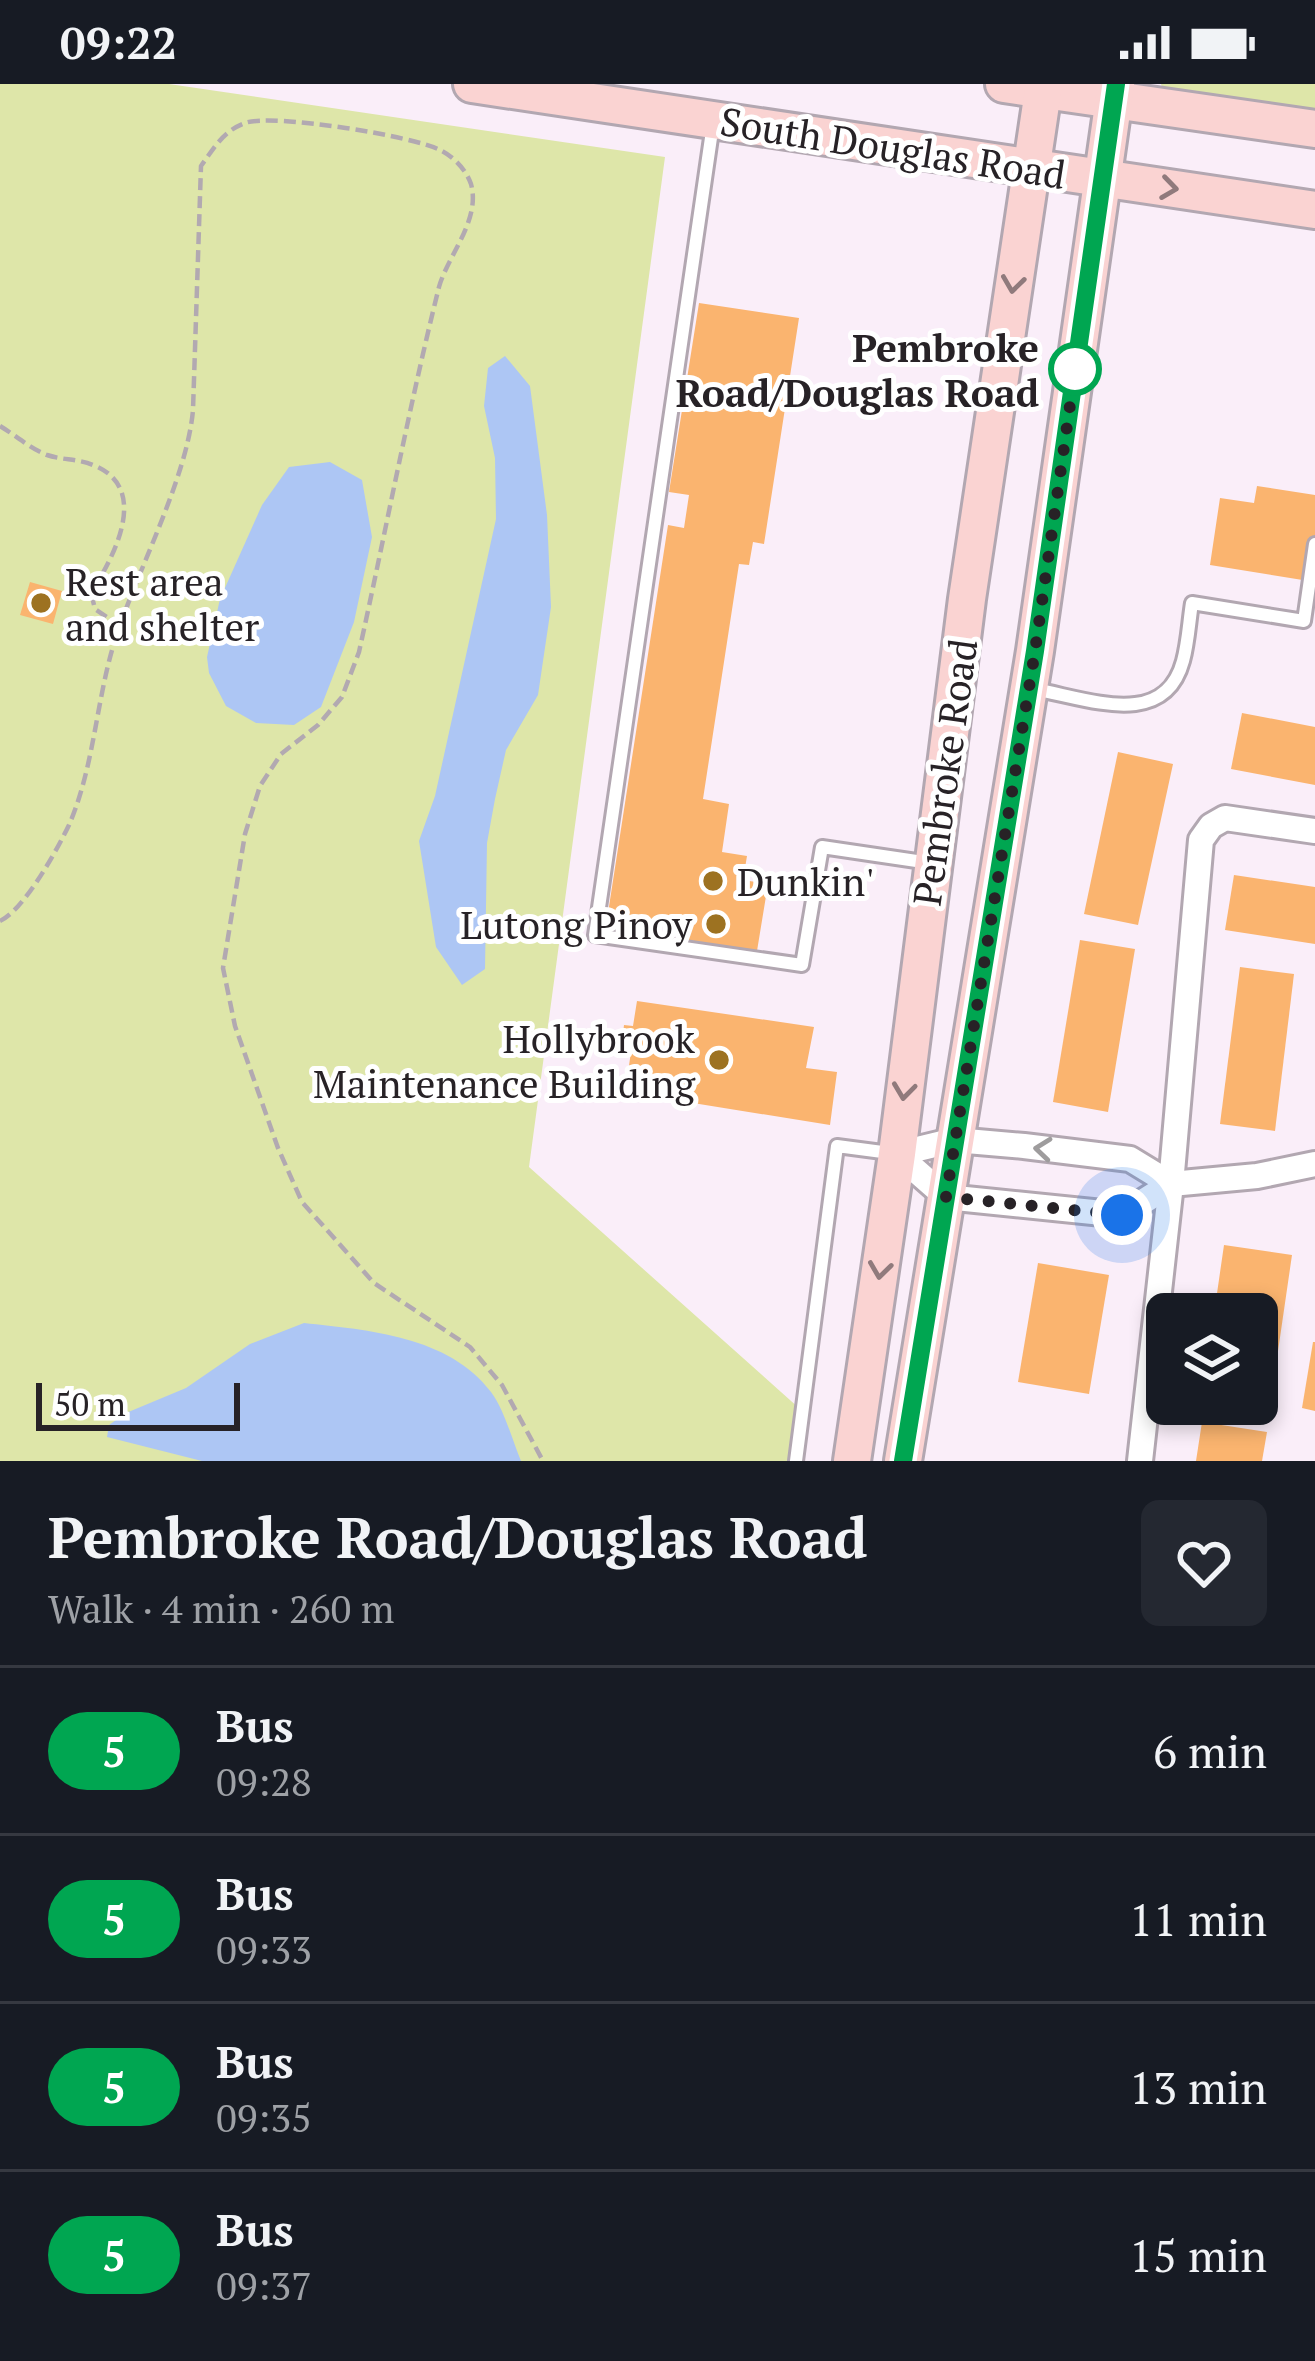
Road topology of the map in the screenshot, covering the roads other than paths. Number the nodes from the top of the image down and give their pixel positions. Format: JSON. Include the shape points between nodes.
{"nodes":[{"id":1,"x":472,"y":84,"type":"edge"},
{"id":2,"x":1004,"y":84,"type":"edge"},
{"id":3,"x":1043,"y":87,"type":"edge"},
{"id":4,"x":1115,"y":91,"type":"edge"},
{"id":5,"x":713,"y":120,"type":"junction"},
{"id":6,"x":1315,"y":129,"type":"edge"},
{"id":7,"x":1030,"y":168,"type":"junction"},
{"id":8,"x":1103,"y":179,"type":"junction"},
{"id":9,"x":1315,"y":210,"type":"edge"},
{"id":10,"x":1315,"y":544,"type":"edge"},
{"id":11,"x":1029,"y":688,"type":"junction"},
{"id":12,"x":1315,"y":831,"type":"edge"},
{"id":13,"x":931,"y":863,"type":"junction"},
{"id":14,"x":955,"y":1140,"type":"junction"},
{"id":15,"x":897,"y":1154,"type":"junction"},
{"id":16,"x":1315,"y":1164,"type":"edge"},
{"id":17,"x":1171,"y":1184,"type":"junction"},
{"id":18,"x":946,"y":1197,"type":"junction"},
{"id":19,"x":796,"y":1461,"type":"edge"},
{"id":20,"x":852,"y":1461,"type":"edge"},
{"id":21,"x":903,"y":1461,"type":"edge"},
{"id":22,"x":1140,"y":1461,"type":"edge"}],
"edges":[{"from":1,"to":5,"type":"main road","name":"South Douglas Road"},
{"from":2,"to":3,"type":"main road","name":"South Douglas Road"},
{"from":3,"to":4,"type":"main road","name":"South Douglas Road"},
{"from":3,"to":7,"type":"main road","name":"Pembroke Road"},
{"from":4,"to":6,"type":"main road","name":"South Douglas Road"},
{"from":4,"to":8,"type":"main road","name":"Pembroke Road"},
{"from":5,"to":7,"type":"main road","name":"South Douglas Road"},
{"from":5,"to":13,"type":"lane","via":[[595,935],[802,965],[822,847]]},
{"from":7,"to":8,"type":"main road","name":"South Douglas Road"},
{"from":7,"to":13,"type":"main road","name":"Pembroke Road","one_way":true},
{"from":8,"to":9,"type":"main road","name":"South Douglas Road","one_way":true},
{"from":8,"to":11,"type":"main road","name":"Pembroke Road"},
{"from":10,"to":11,"type":"lane","via":[[1304,621],[1192,603],[1183,663],[1154,704]]},
{"from":11,"to":14,"type":"main road","name":"Pembroke Road"},
{"from":12,"to":17,"type":"street","via":[[1225,818],[1202,840]]},
{"from":13,"to":15,"type":"main road","name":"Pembroke Road","one_way":true},
{"from":14,"to":15,"type":"street"},
{"from":17,"to":14,"type":"street","one_way":true,"via":[[1130,1159]]},
{"from":14,"to":18,"type":"main road","name":"Pembroke Road"},
{"from":15,"to":18,"type":"street"},
{"from":15,"to":19,"type":"lane","via":[[837,1146]]},
{"from":15,"to":20,"type":"main road","name":"Pembroke Road","one_way":true},
{"from":16,"to":17,"type":"street"},
{"from":17,"to":18,"type":"street","via":[[1122,1215]]},
{"from":17,"to":22,"type":"street"},
{"from":18,"to":21,"type":"main road","name":"Pembroke Road"}]}
